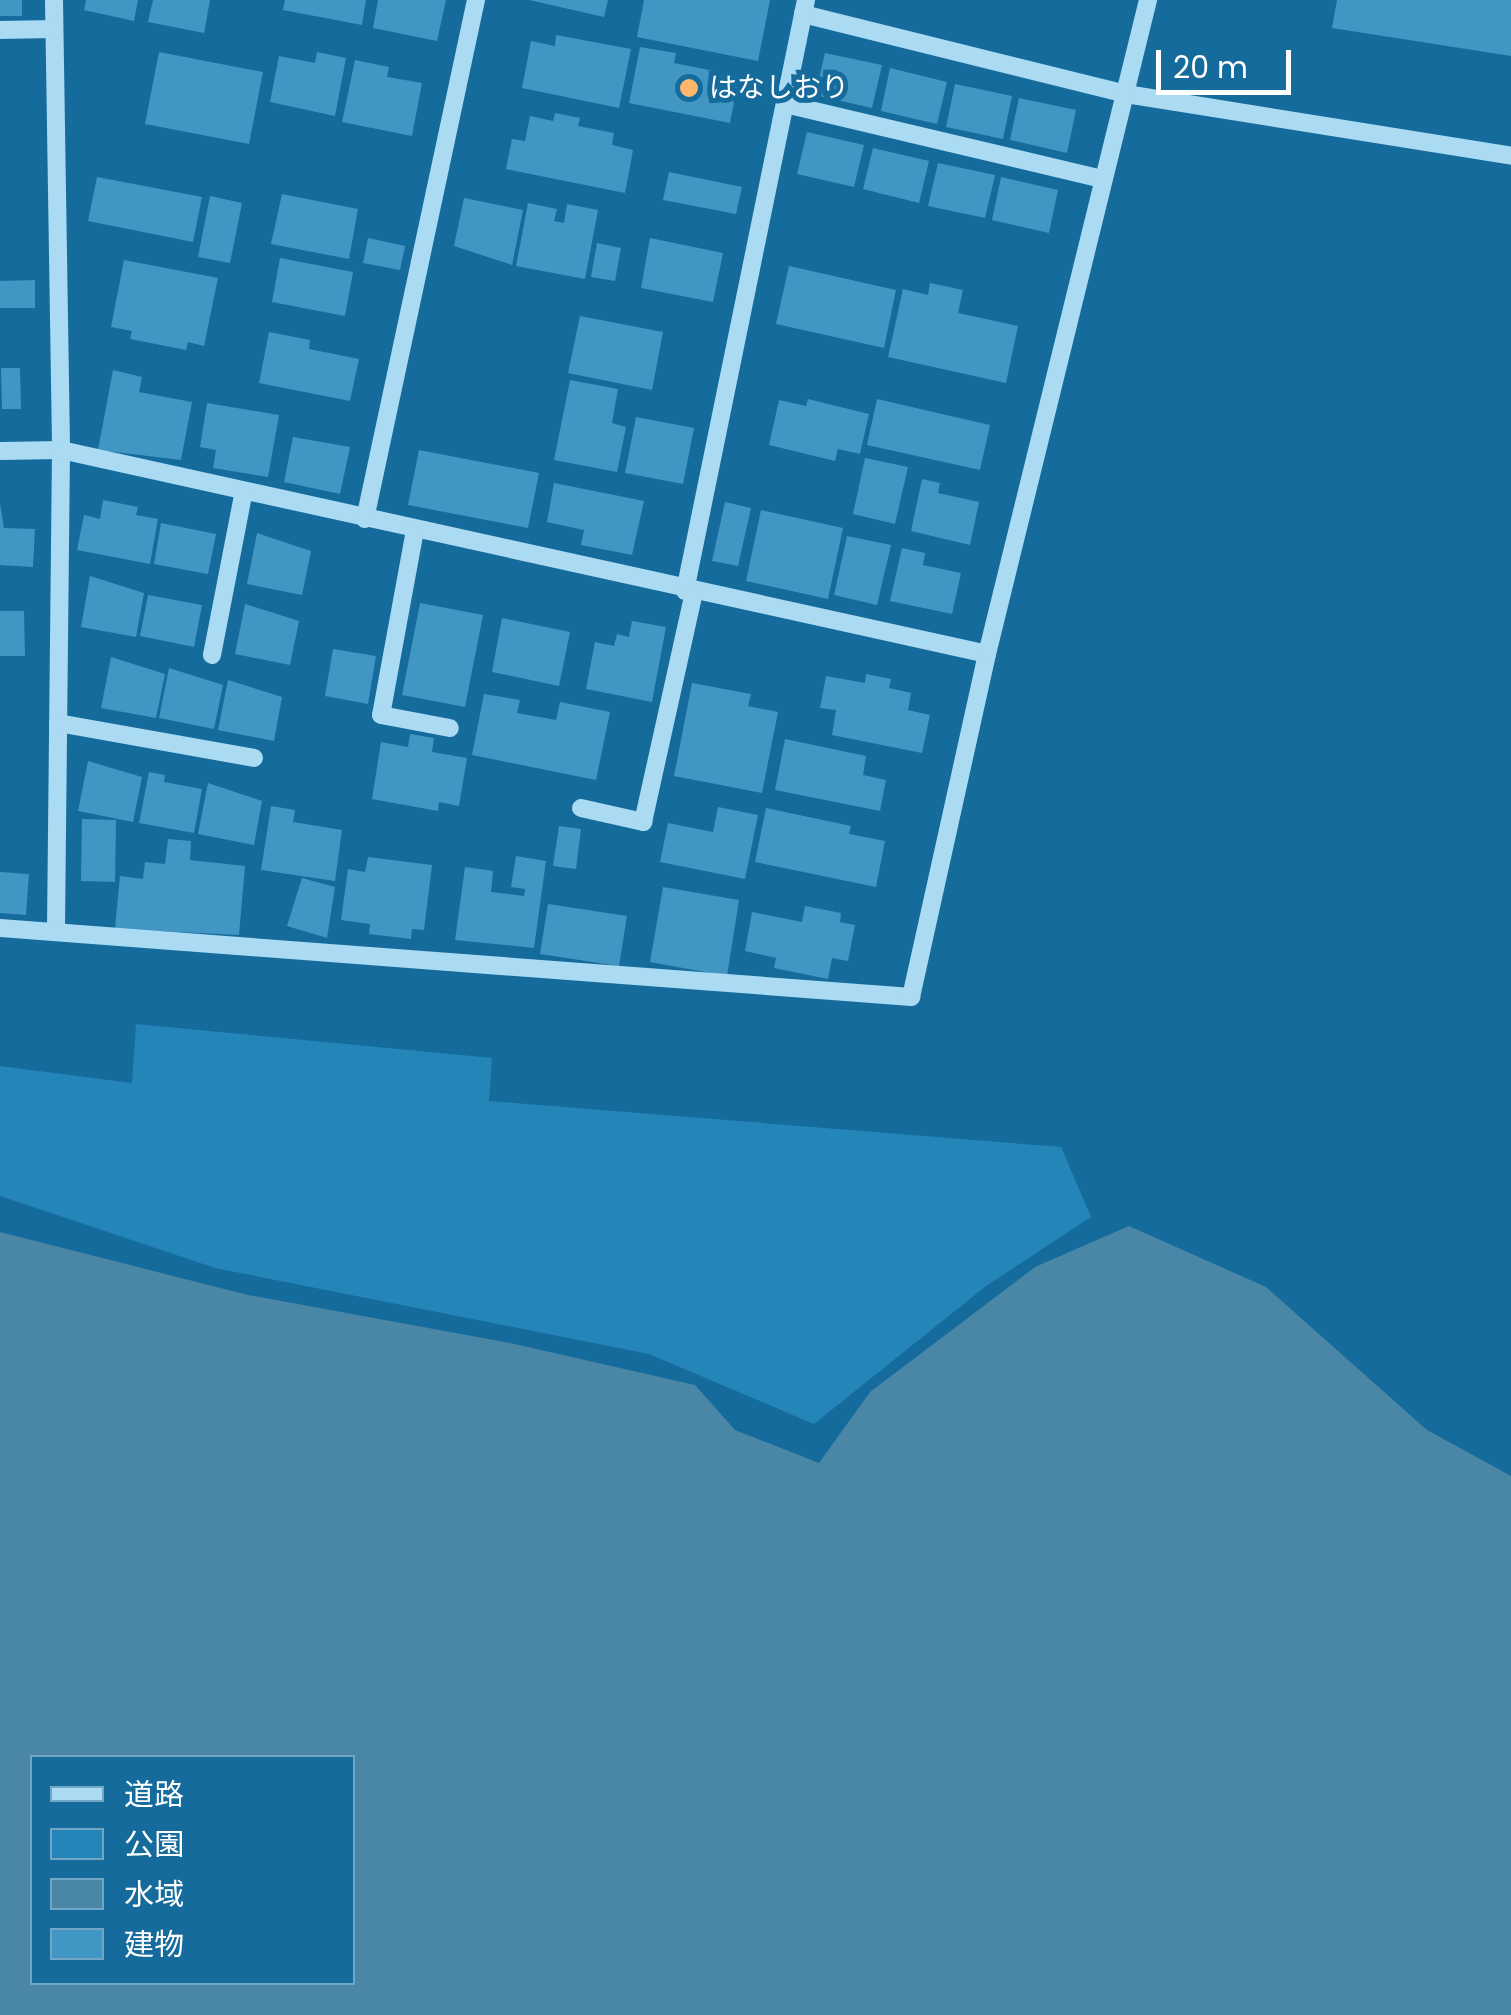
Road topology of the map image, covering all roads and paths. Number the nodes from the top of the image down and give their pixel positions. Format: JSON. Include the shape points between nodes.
{"nodes":[{"id":1,"x":54,"y":0,"type":"edge"},
{"id":2,"x":476,"y":0,"type":"edge"},
{"id":3,"x":1148,"y":0,"type":"edge"},
{"id":4,"x":804,"y":7,"type":"edge"},
{"id":5,"x":54,"y":29,"type":"junction"},
{"id":6,"x":0,"y":30,"type":"edge"},
{"id":7,"x":1126,"y":94,"type":"junction"},
{"id":8,"x":785,"y":104,"type":"junction"},
{"id":9,"x":1511,"y":156,"type":"edge"},
{"id":10,"x":1103,"y":178,"type":"junction"},
{"id":11,"x":60,"y":450,"type":"junction"},
{"id":12,"x":0,"y":451,"type":"edge"},
{"id":13,"x":244,"y":491,"type":"junction"},
{"id":14,"x":365,"y":520,"type":"junction"},
{"id":15,"x":415,"y":530,"type":"junction"},
{"id":16,"x":690,"y":592,"type":"junction"},
{"id":17,"x":987,"y":654,"type":"junction"},
{"id":18,"x":212,"y":655,"type":"dead end"},
{"id":19,"x":58,"y":722,"type":"junction"},
{"id":20,"x":450,"y":728,"type":"dead end"},
{"id":21,"x":254,"y":758,"type":"dead end"},
{"id":22,"x":581,"y":808,"type":"dead end"},
{"id":23,"x":0,"y":928,"type":"edge"},
{"id":24,"x":56,"y":932,"type":"junction"}],
"edges":[{"from":1,"to":5,"type":"street"},
{"from":2,"to":14,"type":"street"},
{"from":3,"to":7,"type":"street"},
{"from":4,"to":7,"type":"street"},
{"from":4,"to":8,"type":"street"},
{"from":5,"to":6,"type":"street"},
{"from":5,"to":11,"type":"street"},
{"from":7,"to":9,"type":"street"},
{"from":7,"to":10,"type":"street"},
{"from":8,"to":10,"type":"street"},
{"from":8,"to":16,"type":"street"},
{"from":10,"to":17,"type":"street"},
{"from":11,"to":12,"type":"street"},
{"from":11,"to":13,"type":"street"},
{"from":11,"to":19,"type":"street"},
{"from":13,"to":14,"type":"street"},
{"from":13,"to":18,"type":"street"},
{"from":14,"to":15,"type":"street"},
{"from":15,"to":16,"type":"street"},
{"from":15,"to":20,"type":"street","via":[[381,715]]},
{"from":16,"to":17,"type":"street"},
{"from":16,"to":22,"type":"street","via":[[643,822]]},
{"from":17,"to":24,"type":"street","via":[[911,997]]},
{"from":19,"to":21,"type":"street"},
{"from":19,"to":24,"type":"street"},
{"from":23,"to":24,"type":"street"}]}
